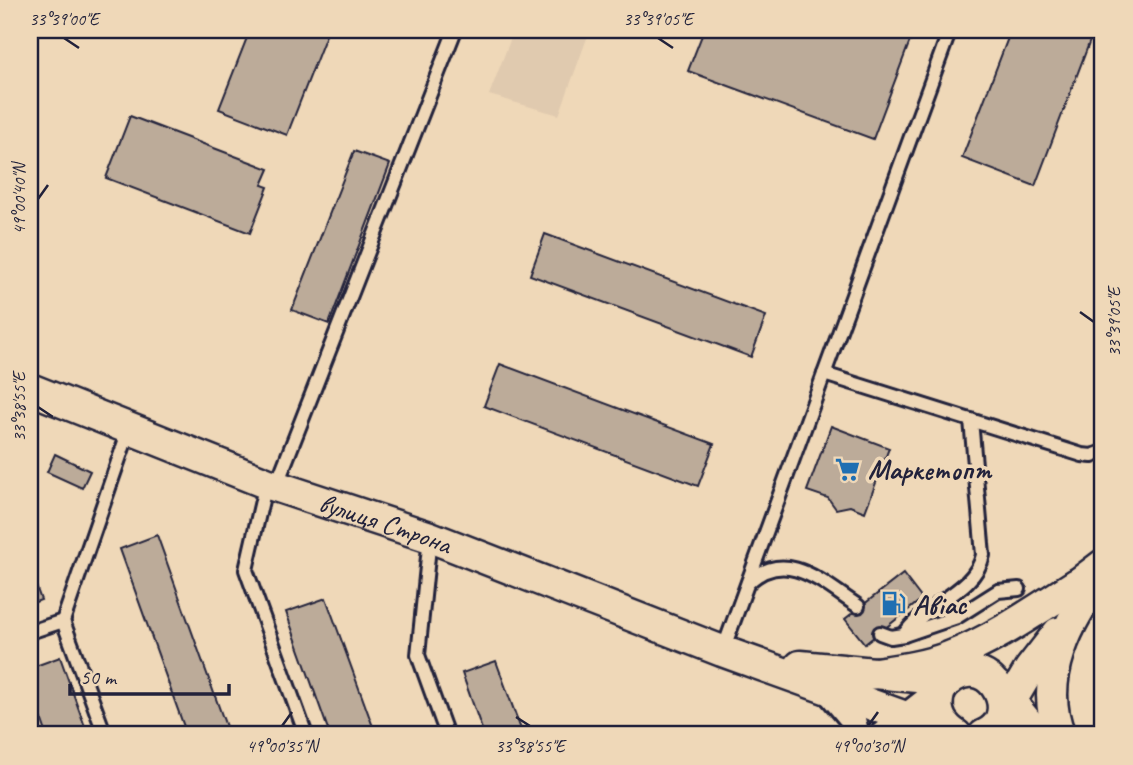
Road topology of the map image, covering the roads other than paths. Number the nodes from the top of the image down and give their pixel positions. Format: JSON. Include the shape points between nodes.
{"nodes":[{"id":1,"x":455,"y":30,"type":"edge"},
{"id":2,"x":950,"y":30,"type":"edge"},
{"id":3,"x":824,"y":374,"type":"junction"},
{"id":4,"x":30,"y":389,"type":"edge"},
{"id":5,"x":971,"y":420,"type":"junction"},
{"id":6,"x":130,"y":427,"type":"junction"},
{"id":7,"x":1103,"y":452,"type":"edge"},
{"id":8,"x":271,"y":484,"type":"junction"},
{"id":9,"x":430,"y":537,"type":"junction"},
{"id":10,"x":1096,"y":576,"type":"edge"},
{"id":11,"x":748,"y":583,"type":"junction"},
{"id":12,"x":1019,"y":589,"type":"dead end"},
{"id":13,"x":858,"y":606,"type":"dead end"},
{"id":14,"x":63,"y":621,"type":"junction"},
{"id":15,"x":30,"y":632,"type":"edge"},
{"id":16,"x":880,"y":633,"type":"dead end"},
{"id":17,"x":904,"y":635,"type":"junction"},
{"id":18,"x":732,"y":654,"type":"junction"},
{"id":19,"x":869,"y":674,"type":"junction"},
{"id":20,"x":950,"y":681,"type":"junction"},
{"id":21,"x":827,"y":688,"type":"junction"},
{"id":22,"x":998,"y":709,"type":"edge"},
{"id":23,"x":897,"y":726,"type":"edge"},
{"id":24,"x":953,"y":734,"type":"edge"},
{"id":25,"x":105,"y":735,"type":"edge"},
{"id":26,"x":306,"y":735,"type":"edge"},
{"id":27,"x":447,"y":735,"type":"edge"},
{"id":28,"x":857,"y":735,"type":"edge"},
{"id":29,"x":882,"y":735,"type":"edge"},
{"id":30,"x":1038,"y":735,"type":"edge"},
{"id":31,"x":1060,"y":735,"type":"edge"}],
"edges":[{"from":1,"to":8,"type":"lane"},
{"from":2,"to":3,"type":"lane"},
{"from":3,"to":5,"type":"lane"},
{"from":3,"to":11,"type":"lane"},
{"from":4,"to":6,"type":"street","name":"вулиця Строна"},
{"from":5,"to":7,"type":"lane","via":[[1082,454]]},
{"from":5,"to":17,"type":"lane","via":[[981,564],[971,579],[925,611]]},
{"from":6,"to":8,"type":"street","name":"вулиця Строна"},
{"from":6,"to":14,"type":"lane"},
{"from":8,"to":9,"type":"street","name":"вулиця Строна"},
{"from":8,"to":26,"type":"lane","via":[[246,570]]},
{"from":9,"to":18,"type":"street","name":"вулиця Строна"},
{"from":9,"to":27,"type":"lane","via":[[418,655]]},
{"from":10,"to":19,"type":"street","via":[[948,658]]},
{"from":10,"to":20,"type":"street"},
{"from":10,"to":22,"type":"street"},
{"from":10,"to":31,"type":"street","via":[[1055,662],[1051,695]]},
{"from":11,"to":13,"type":"lane","via":[[768,568],[793,567]]},
{"from":11,"to":18,"type":"lane"},
{"from":12,"to":17,"type":"lane","via":[[998,591],[957,617]]},
{"from":14,"to":15,"type":"lane"},
{"from":14,"to":25,"type":"lane"},
{"from":16,"to":17,"type":"lane"},
{"from":18,"to":19,"type":"street"},
{"from":18,"to":21,"type":"street"},
{"from":19,"to":20,"type":"street"},
{"from":20,"to":22,"type":"street","via":[[979,673]]},
{"from":20,"to":23,"type":"street"},
{"from":20,"to":24,"type":"street","via":[[938,698],[941,720]]},
{"from":21,"to":23,"type":"street"},
{"from":21,"to":28,"type":"street","via":[[853,720]]},
{"from":22,"to":30,"type":"street"},
{"from":23,"to":24,"type":"street"},
{"from":23,"to":29,"type":"street"}]}
